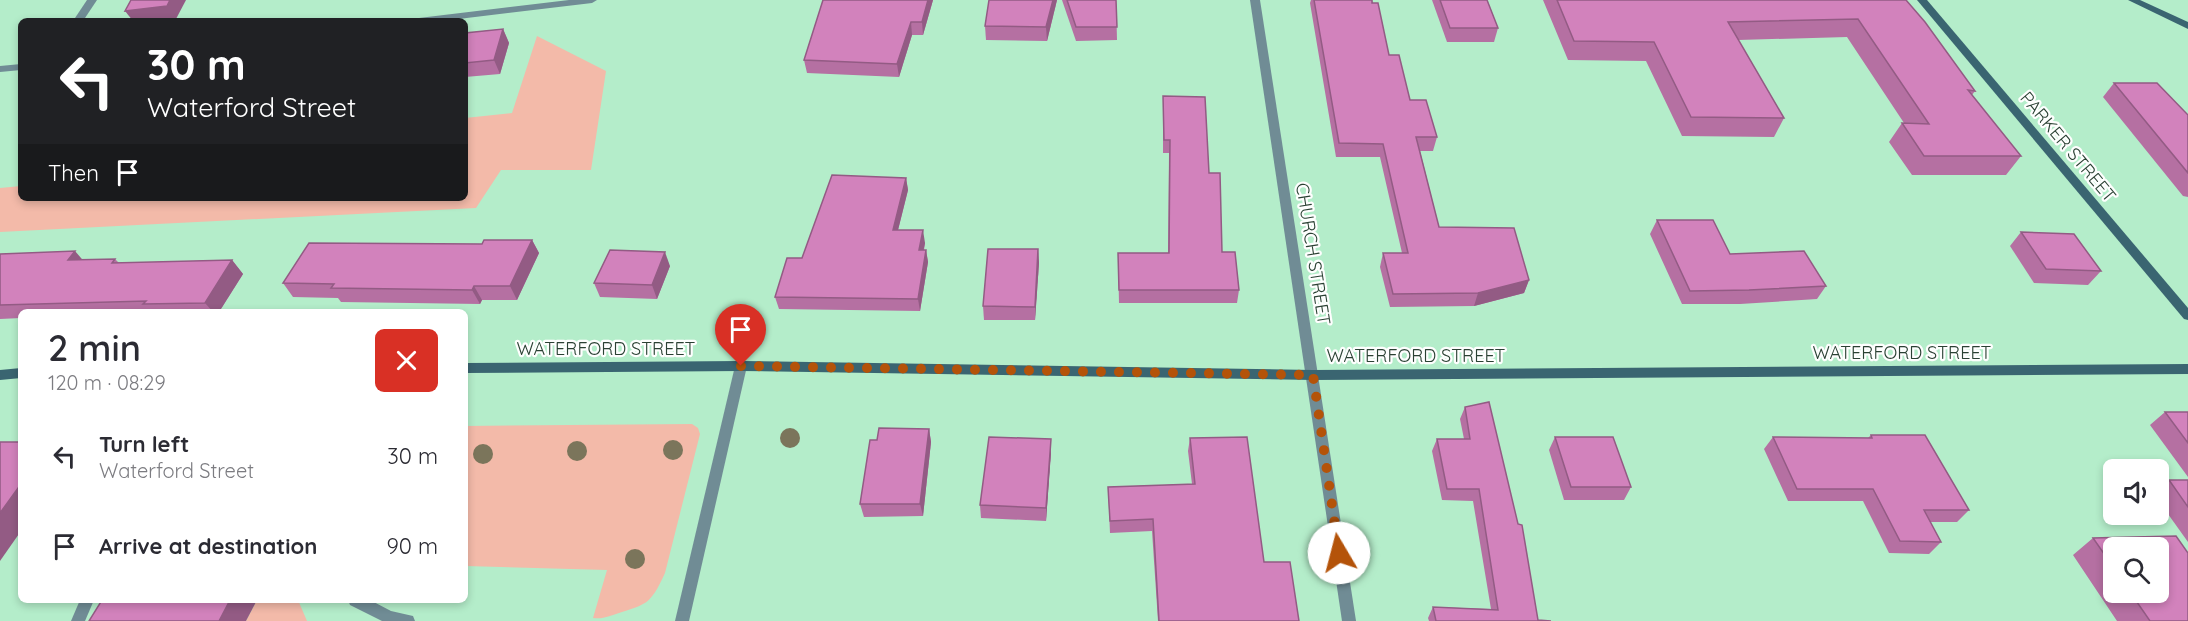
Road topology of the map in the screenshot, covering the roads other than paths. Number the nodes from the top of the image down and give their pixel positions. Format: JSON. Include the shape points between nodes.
{"nodes":[{"id":1,"x":92,"y":0,"type":"edge"},
{"id":2,"x":592,"y":0,"type":"edge"},
{"id":3,"x":1255,"y":0,"type":"edge"},
{"id":4,"x":1922,"y":0,"type":"edge"},
{"id":5,"x":2133,"y":0,"type":"edge"},
{"id":6,"x":80,"y":18,"type":"edge"},
{"id":7,"x":444,"y":18,"type":"edge"},
{"id":8,"x":2188,"y":26,"type":"edge"},
{"id":9,"x":18,"y":67,"type":"edge"},
{"id":10,"x":0,"y":69,"type":"edge"},
{"id":11,"x":2188,"y":316,"type":"edge"},
{"id":12,"x":741,"y":366,"type":"junction"},
{"id":13,"x":468,"y":368,"type":"edge"},
{"id":14,"x":2188,"y":369,"type":"edge"},
{"id":15,"x":18,"y":373,"type":"edge"},
{"id":16,"x":0,"y":375,"type":"edge"},
{"id":17,"x":1313,"y":375,"type":"junction"},
{"id":18,"x":86,"y":603,"type":"edge"},
{"id":19,"x":361,"y":603,"type":"edge"},
{"id":20,"x":78,"y":621,"type":"edge"},
{"id":21,"x":408,"y":621,"type":"edge"},
{"id":22,"x":682,"y":621,"type":"edge"},
{"id":23,"x":1349,"y":621,"type":"edge"}],
"edges":[{"from":1,"to":6,"type":"street"},
{"from":2,"to":7,"type":"street"},
{"from":3,"to":17,"type":"street","name":"CHURCH STREET"},
{"from":4,"to":11,"type":"street","name":"PARKER STREET"},
{"from":5,"to":8,"type":"street"},
{"from":9,"to":10,"type":"street"},
{"from":12,"to":13,"type":"street","name":"WATERFORD STREET"},
{"from":12,"to":17,"type":"street","name":"WATERFORD STREET"},
{"from":12,"to":22,"type":"street"},
{"from":14,"to":17,"type":"street","name":"WATERFORD STREET"},
{"from":15,"to":16,"type":"street"},
{"from":17,"to":23,"type":"street","name":"CHURCH STREET"},
{"from":18,"to":20,"type":"street"},
{"from":19,"to":21,"type":"street","via":[[389,617]]}]}
